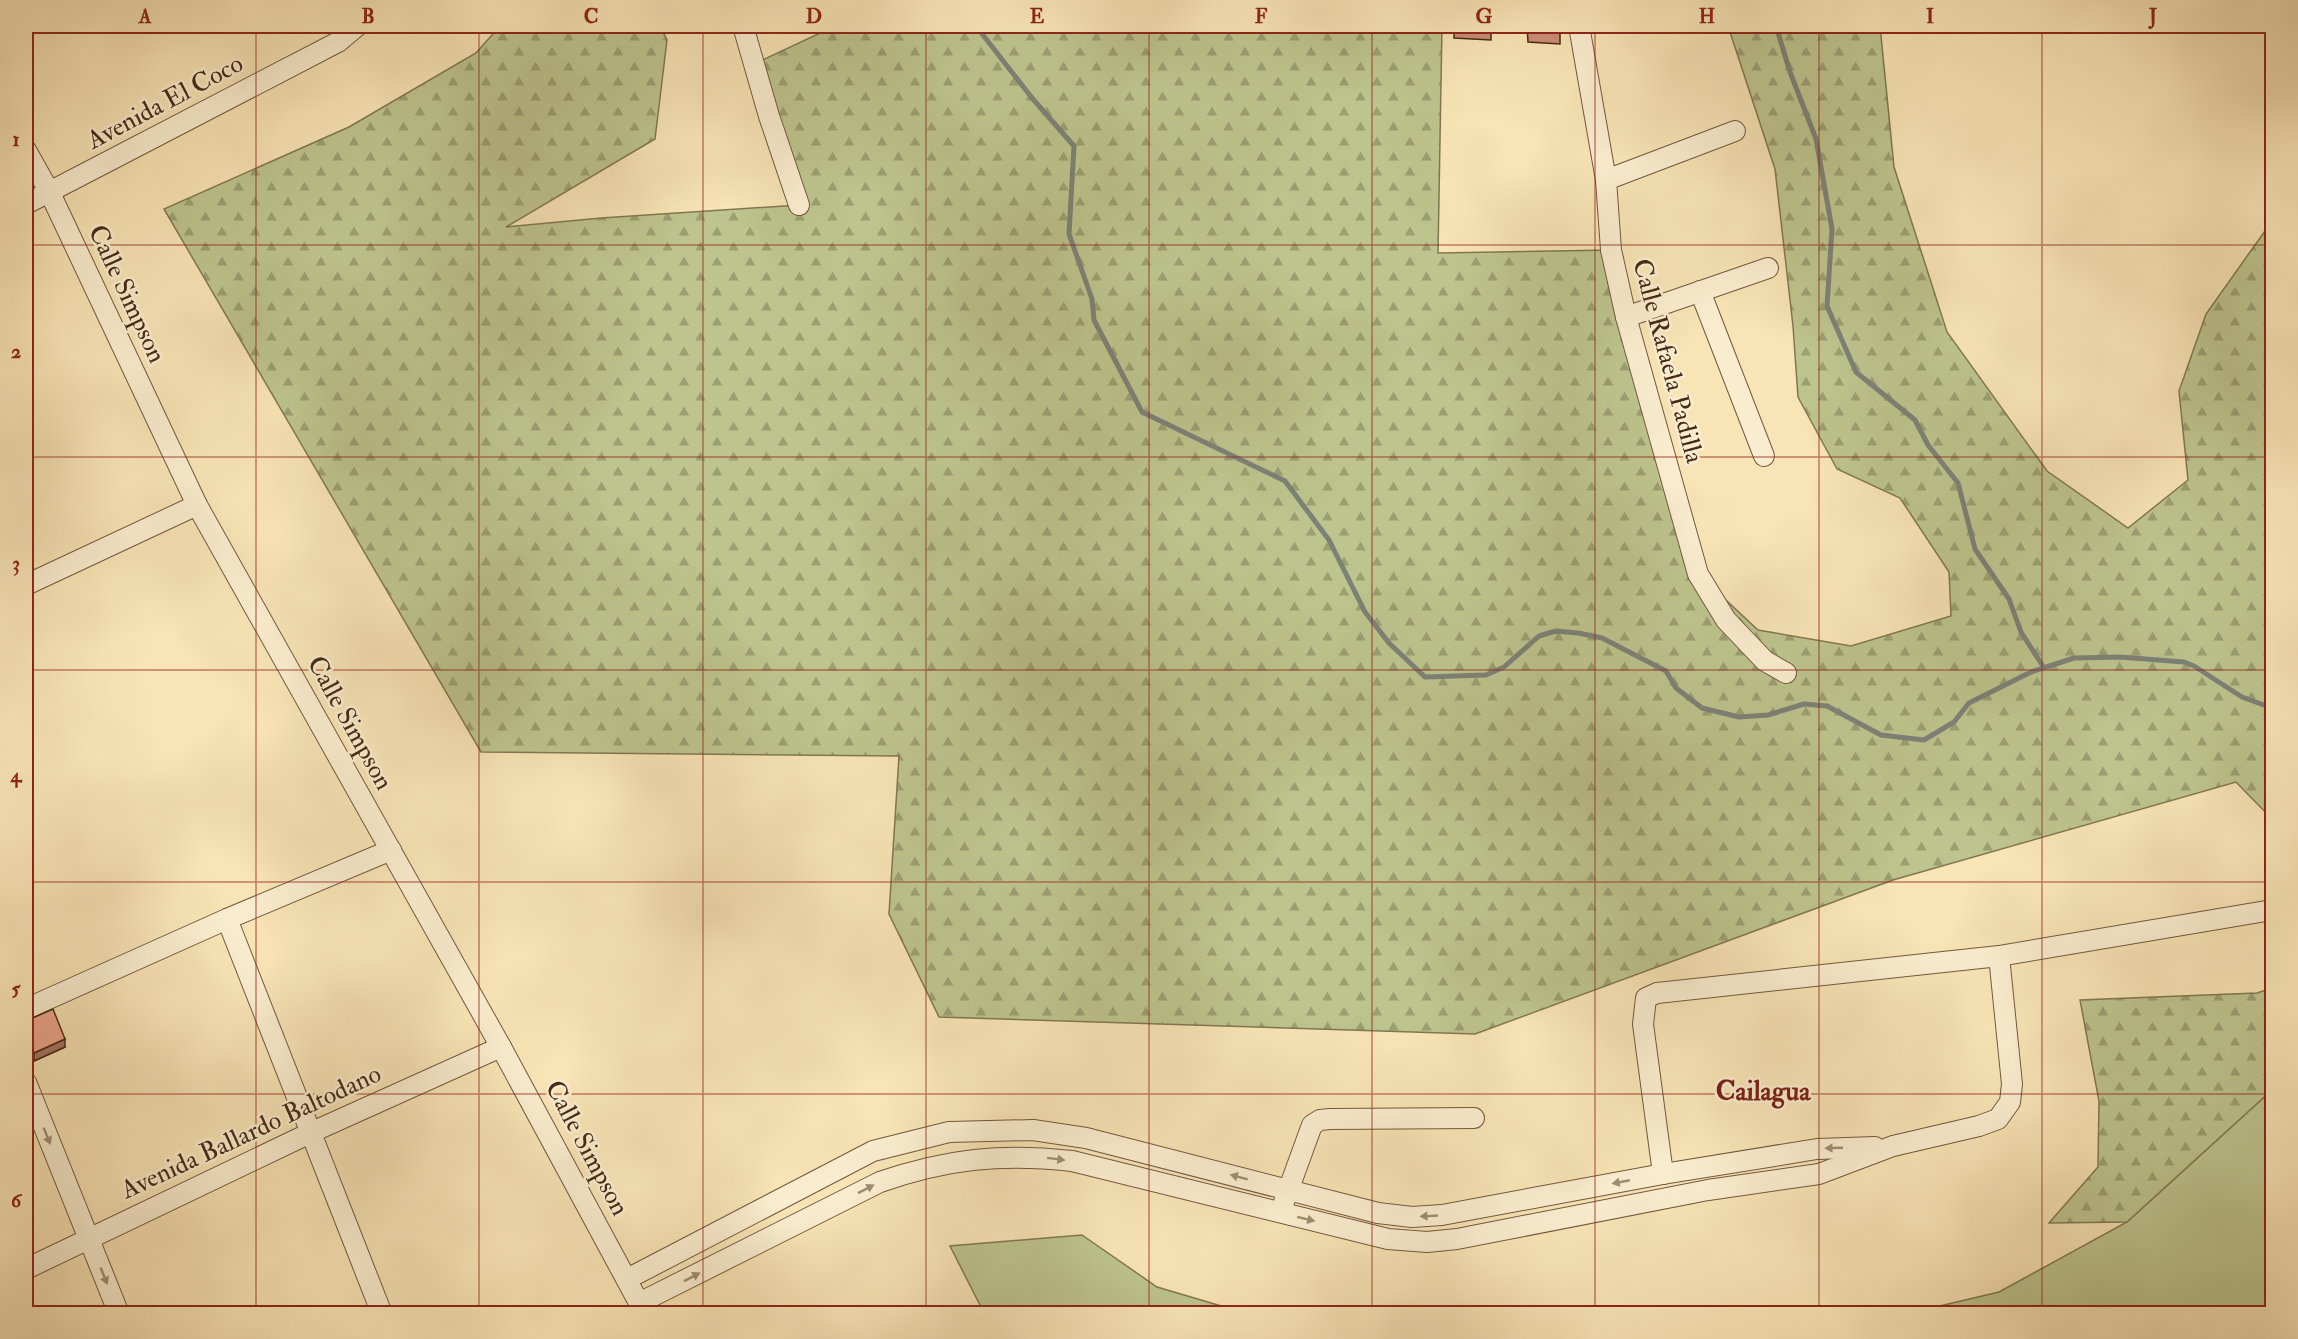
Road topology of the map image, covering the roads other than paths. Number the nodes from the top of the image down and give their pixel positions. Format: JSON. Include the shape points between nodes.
{"nodes":[{"id":1,"x":357,"y":26,"type":"edge"},
{"id":2,"x":743,"y":26,"type":"edge"},
{"id":3,"x":1579,"y":26,"type":"edge"},
{"id":4,"x":335,"y":34,"type":"edge"},
{"id":5,"x":1735,"y":131,"type":"dead end"},
{"id":6,"x":26,"y":150,"type":"edge"},
{"id":7,"x":1606,"y":180,"type":"junction"},
{"id":8,"x":50,"y":193,"type":"junction"},
{"id":9,"x":26,"y":204,"type":"edge"},
{"id":10,"x":799,"y":205,"type":"dead end"},
{"id":11,"x":1768,"y":268,"type":"dead end"},
{"id":12,"x":1700,"y":291,"type":"junction"},
{"id":13,"x":1626,"y":317,"type":"junction"},
{"id":14,"x":1764,"y":456,"type":"dead end"},
{"id":15,"x":196,"y":505,"type":"junction"},
{"id":16,"x":26,"y":585,"type":"edge"},
{"id":17,"x":1786,"y":673,"type":"dead end"},
{"id":18,"x":391,"y":850,"type":"junction"},
{"id":19,"x":2266,"y":911,"type":"dead end"},
{"id":20,"x":227,"y":920,"type":"junction"},
{"id":21,"x":2000,"y":956,"type":"junction"},
{"id":22,"x":26,"y":1009,"type":"edge"},
{"id":23,"x":501,"y":1047,"type":"junction"},
{"id":24,"x":26,"y":1082,"type":"edge"},
{"id":25,"x":1474,"y":1118,"type":"dead end"},
{"id":26,"x":310,"y":1133,"type":"junction"},
{"id":27,"x":1893,"y":1146,"type":"junction"},
{"id":28,"x":1704,"y":1168,"type":"junction"},
{"id":29,"x":1663,"y":1174,"type":"junction"},
{"id":30,"x":803,"y":1187,"type":"junction"},
{"id":31,"x":1287,"y":1191,"type":"junction"},
{"id":32,"x":1708,"y":1191,"type":"junction"},
{"id":33,"x":818,"y":1213,"type":"junction"},
{"id":34,"x":1281,"y":1213,"type":"junction"},
{"id":35,"x":88,"y":1239,"type":"junction"},
{"id":36,"x":26,"y":1269,"type":"edge"},
{"id":37,"x":627,"y":1279,"type":"junction"},
{"id":38,"x":642,"y":1308,"type":"edge"},
{"id":39,"x":119,"y":1314,"type":"edge"},
{"id":40,"x":382,"y":1314,"type":"edge"}],
"edges":[{"from":1,"to":4,"type":"street","name":"Avenida El Coco"},
{"from":2,"to":10,"type":"street"},
{"from":3,"to":7,"type":"street","name":"Calle Rafaela Padilla"},
{"from":4,"to":8,"type":"street","name":"Avenida El Coco"},
{"from":5,"to":7,"type":"street"},
{"from":6,"to":8,"type":"street","name":"Calle Simpson"},
{"from":7,"to":13,"type":"street","name":"Calle Rafaela Padilla","via":[[1611,250]]},
{"from":8,"to":9,"type":"street","name":"Avenida El Coco"},
{"from":8,"to":15,"type":"street","name":"Calle Simpson"},
{"from":11,"to":12,"type":"street"},
{"from":12,"to":13,"type":"street"},
{"from":12,"to":14,"type":"street"},
{"from":13,"to":17,"type":"street","name":"Calle Rafaela Padilla","via":[[1698,574],[1726,620],[1765,661]]},
{"from":15,"to":16,"type":"street"},
{"from":15,"to":18,"type":"street","name":"Calle Simpson"},
{"from":18,"to":20,"type":"street"},
{"from":18,"to":23,"type":"street","name":"Calle Simpson"},
{"from":19,"to":21,"type":"street"},
{"from":20,"to":22,"type":"street"},
{"from":20,"to":26,"type":"street"},
{"from":21,"to":27,"type":"street","via":[[2012,1084],[2010,1102],[1998,1119]]},
{"from":21,"to":29,"type":"street","via":[[1657,993],[1646,998],[1643,1024]]},
{"from":23,"to":26,"type":"street","name":"Avenida Ballardo Baltodano"},
{"from":23,"to":37,"type":"street","name":"Calle Simpson"},
{"from":24,"to":35,"type":"street","one_way":true},
{"from":25,"to":31,"type":"street","via":[[1320,1120],[1312,1125]]},
{"from":26,"to":35,"type":"street","name":"Avenida Ballardo Baltodano"},
{"from":26,"to":40,"type":"street"},
{"from":27,"to":28,"type":"street","one_way":true,"via":[[1817,1149]]},
{"from":27,"to":32,"type":"street","via":[[1820,1174]]},
{"from":28,"to":29,"type":"street"},
{"from":28,"to":32,"type":"street"},
{"from":29,"to":31,"type":"street","one_way":true,"via":[[1470,1211],[1412,1217],[1378,1213]]},
{"from":31,"to":30,"type":"street","one_way":true,"via":[[1086,1138],[1001,1129],[949,1132],[873,1151]]},
{"from":30,"to":33,"type":"street"},
{"from":30,"to":37,"type":"street"},
{"from":31,"to":34,"type":"street"},
{"from":34,"to":32,"type":"street","one_way":true,"via":[[1388,1239],[1427,1242]]},
{"from":33,"to":34,"type":"street","one_way":true,"via":[[879,1182],[919,1168],[1032,1156],[1107,1169]]},
{"from":38,"to":33,"type":"street","one_way":true},
{"from":35,"to":36,"type":"street","name":"Avenida Ballardo Baltodano"},
{"from":35,"to":39,"type":"street","one_way":true},
{"from":37,"to":38,"type":"street","name":"Calle Simpson"}]}
